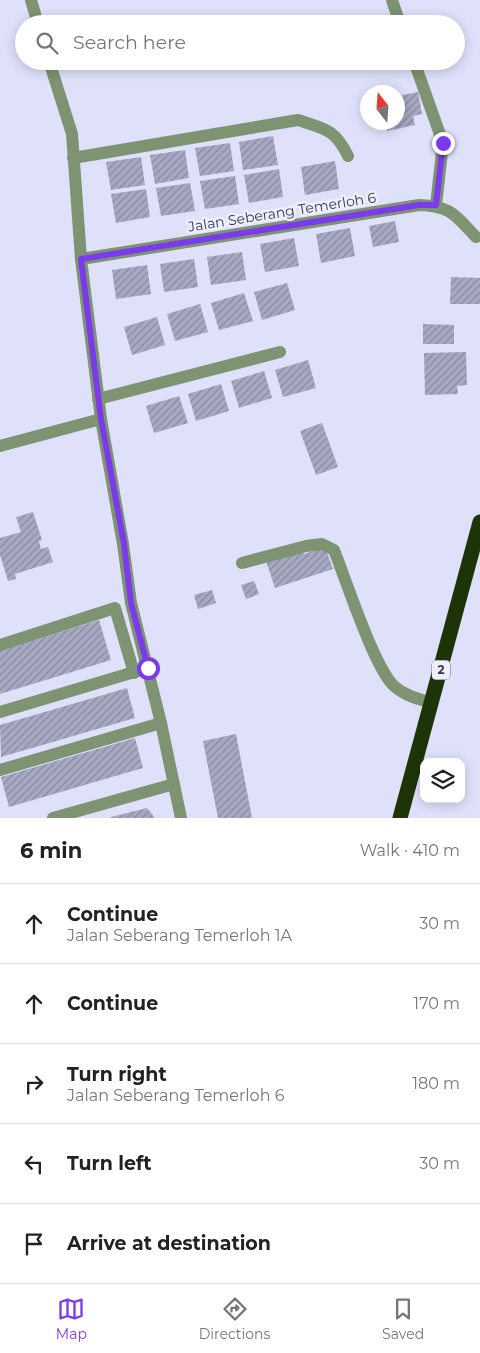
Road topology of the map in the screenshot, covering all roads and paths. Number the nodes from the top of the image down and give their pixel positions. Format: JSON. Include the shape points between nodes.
{"nodes":[{"id":1,"x":31,"y":0,"type":"edge"},
{"id":2,"x":392,"y":0,"type":"edge"},
{"id":3,"x":35,"y":15,"type":"edge"},
{"id":4,"x":397,"y":15,"type":"edge"},
{"id":5,"x":53,"y":70,"type":"edge"},
{"id":6,"x":417,"y":70,"type":"edge"},
{"id":7,"x":348,"y":156,"type":"dead end"},
{"id":8,"x":73,"y":158,"type":"junction"},
{"id":9,"x":436,"y":205,"type":"junction"},
{"id":10,"x":476,"y":237,"type":"dead end"},
{"id":11,"x":81,"y":259,"type":"junction"},
{"id":12,"x":280,"y":352,"type":"dead end"},
{"id":13,"x":98,"y":399,"type":"junction"},
{"id":14,"x":101,"y":419,"type":"junction"},
{"id":15,"x":0,"y":446,"type":"edge"},
{"id":16,"x":480,"y":522,"type":"edge"},
{"id":17,"x":242,"y":563,"type":"dead end"},
{"id":18,"x":0,"y":645,"type":"edge"},
{"id":19,"x":148,"y":668,"type":"junction"},
{"id":20,"x":134,"y":672,"type":"junction"},
{"id":21,"x":432,"y":703,"type":"junction"},
{"id":22,"x":0,"y":712,"type":"edge"},
{"id":23,"x":161,"y":723,"type":"junction"},
{"id":24,"x":0,"y":770,"type":"edge"},
{"id":25,"x":174,"y":784,"type":"junction"},
{"id":26,"x":52,"y":818,"type":"edge"},
{"id":27,"x":181,"y":818,"type":"edge"},
{"id":28,"x":400,"y":818,"type":"edge"}],
"edges":[{"from":1,"to":3,"type":"street"},
{"from":2,"to":4,"type":"street"},
{"from":5,"to":8,"type":"street","via":[[72,134]]},
{"from":6,"to":9,"type":"street","via":[[443,143]]},
{"from":7,"to":8,"type":"street","via":[[340,140],[330,130],[298,120]]},
{"from":8,"to":11,"type":"street"},
{"from":9,"to":10,"type":"street","via":[[451,211]]},
{"from":9,"to":11,"type":"street","name":"Jalan Seberang Temerloh 6","via":[[419,205]]},
{"from":11,"to":13,"type":"street"},
{"from":12,"to":13,"type":"street"},
{"from":13,"to":14,"type":"street"},
{"from":14,"to":15,"type":"street"},
{"from":14,"to":19,"type":"street","via":[[124,544],[131,603]]},
{"from":16,"to":21,"type":"highway","number":"2"},
{"from":17,"to":21,"type":"street","via":[[306,546],[322,544],[334,550],[377,657],[393,685],[405,695]]},
{"from":18,"to":20,"type":"street","via":[[115,608]]},
{"from":19,"to":20,"type":"street"},
{"from":19,"to":23,"type":"street"},
{"from":20,"to":22,"type":"street"},
{"from":21,"to":28,"type":"highway","number":"2"},
{"from":23,"to":24,"type":"street"},
{"from":23,"to":25,"type":"street"},
{"from":25,"to":26,"type":"street"},
{"from":25,"to":27,"type":"street"}]}
